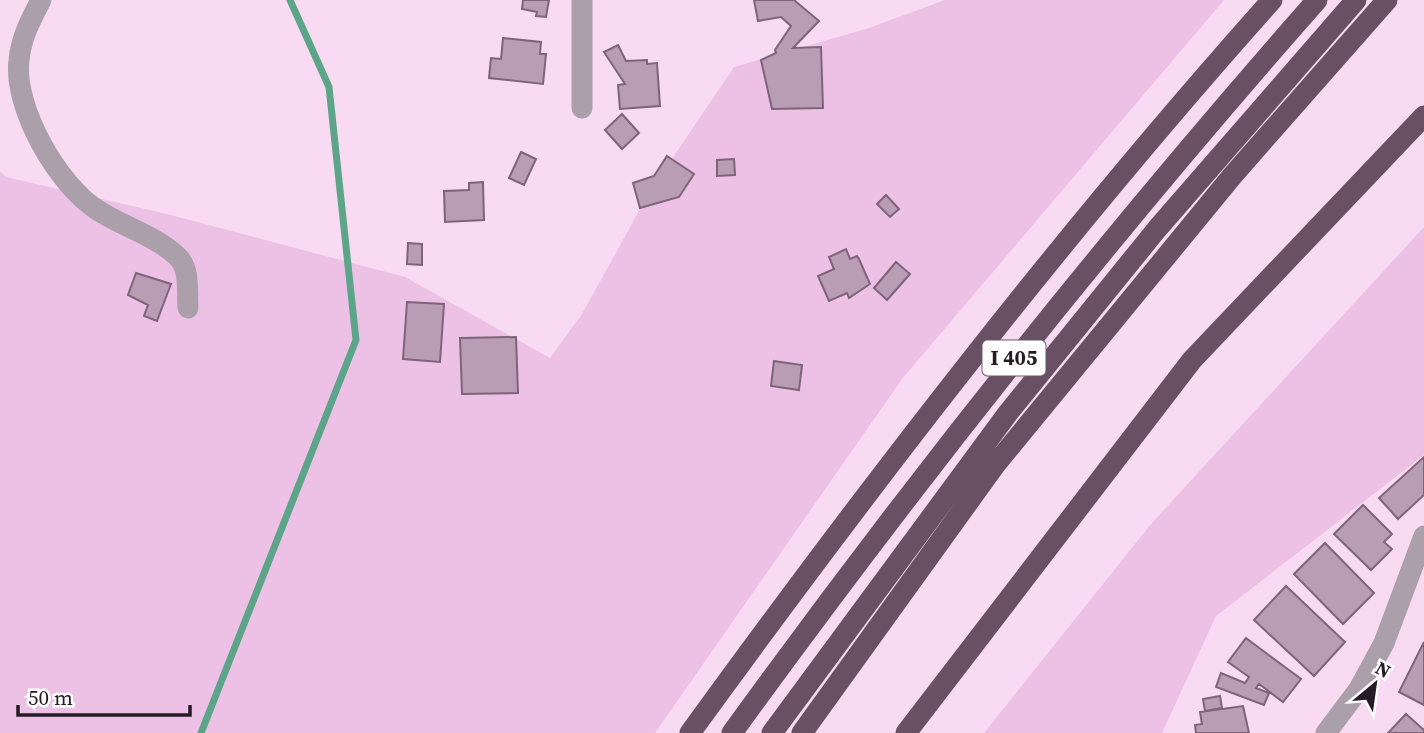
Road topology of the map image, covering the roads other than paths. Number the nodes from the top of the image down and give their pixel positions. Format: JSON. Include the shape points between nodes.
{"nodes":[{"id":1,"x":41,"y":0,"type":"edge"},
{"id":2,"x":582,"y":0,"type":"edge"},
{"id":3,"x":1272,"y":0,"type":"edge"},
{"id":4,"x":1317,"y":0,"type":"edge"},
{"id":5,"x":1356,"y":0,"type":"edge"},
{"id":6,"x":1387,"y":0,"type":"edge"},
{"id":7,"x":582,"y":108,"type":"dead end"},
{"id":8,"x":1424,"y":116,"type":"edge"},
{"id":9,"x":188,"y":308,"type":"dead end"},
{"id":10,"x":1424,"y":536,"type":"edge"},
{"id":11,"x":690,"y":733,"type":"edge"},
{"id":12,"x":732,"y":733,"type":"edge"},
{"id":13,"x":772,"y":733,"type":"edge"},
{"id":14,"x":802,"y":733,"type":"edge"},
{"id":15,"x":906,"y":733,"type":"edge"},
{"id":16,"x":1326,"y":733,"type":"edge"}],
"edges":[{"from":1,"to":9,"type":"street","via":[[22,38],[18,62],[19,86],[46,152],[96,210],[178,257],[186,269]]},
{"from":2,"to":7,"type":"street"},
{"from":3,"to":11,"type":"highway","number":"I 405","via":[[919,426]]},
{"from":4,"to":12,"type":"highway","number":"I 405","via":[[1010,363],[853,565]]},
{"from":5,"to":13,"type":"highway","number":"I 405","via":[[1157,229],[1016,404]]},
{"from":6,"to":14,"type":"highway","number":"I 405","via":[[1233,175],[995,465]]},
{"from":8,"to":15,"type":"highway","via":[[1192,360]]},
{"from":10,"to":16,"type":"street","via":[[1384,643],[1359,689]]}]}
